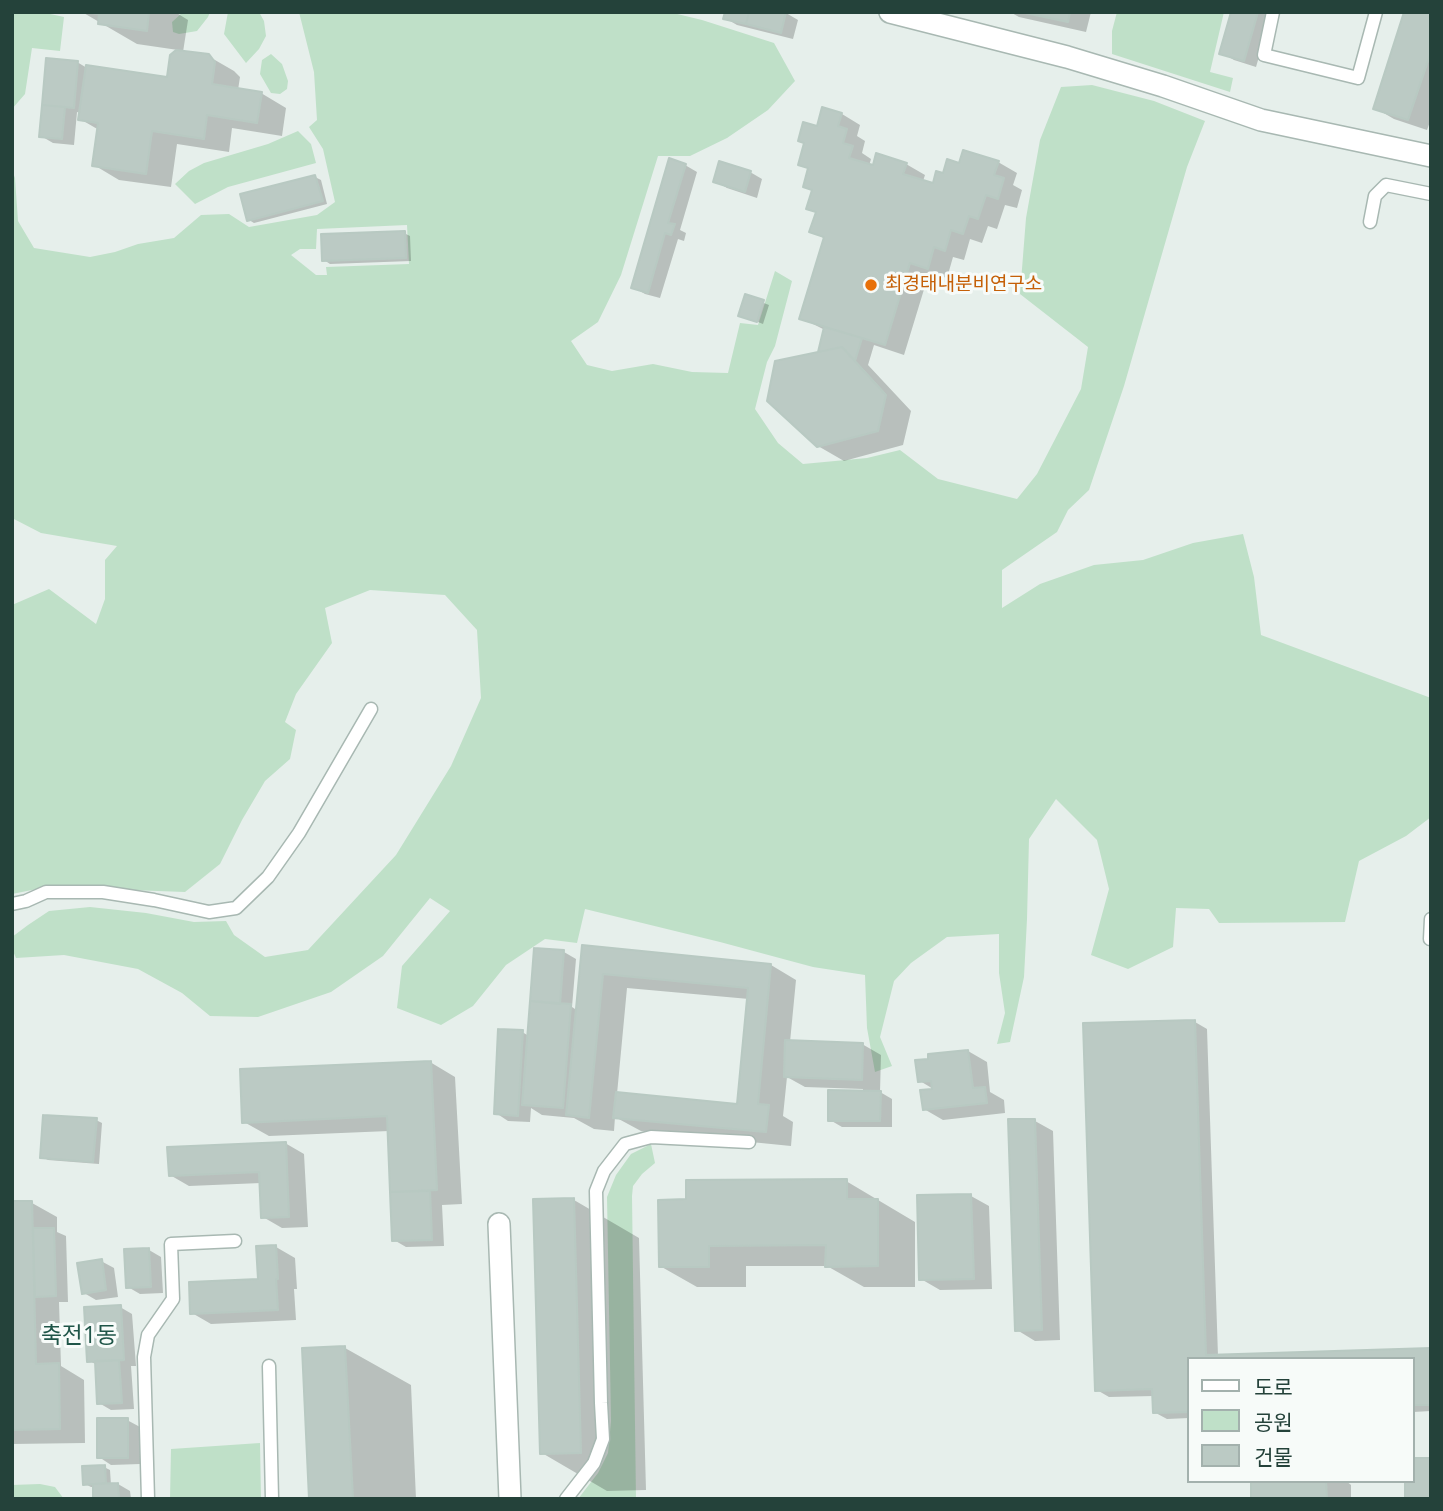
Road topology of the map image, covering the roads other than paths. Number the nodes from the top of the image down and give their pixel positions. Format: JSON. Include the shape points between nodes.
{"nodes":[{"id":1,"x":890,"y":12,"type":"edge"},
{"id":2,"x":1273,"y":12,"type":"edge"},
{"id":3,"x":1376,"y":12,"type":"edge"},
{"id":4,"x":1431,"y":156,"type":"edge"},
{"id":5,"x":1431,"y":194,"type":"edge"},
{"id":6,"x":1370,"y":222,"type":"dead end"},
{"id":7,"x":372,"y":709,"type":"dead end"},
{"id":8,"x":12,"y":904,"type":"edge"},
{"id":9,"x":1431,"y":919,"type":"edge"},
{"id":10,"x":1430,"y":939,"type":"edge"},
{"id":11,"x":749,"y":1142,"type":"dead end"},
{"id":12,"x":499,"y":1224,"type":"dead end"},
{"id":13,"x":235,"y":1241,"type":"dead end"},
{"id":14,"x":270,"y":1366,"type":"dead end"},
{"id":15,"x":148,"y":1499,"type":"edge"},
{"id":16,"x":272,"y":1499,"type":"edge"},
{"id":17,"x":510,"y":1499,"type":"edge"},
{"id":18,"x":566,"y":1499,"type":"edge"}],
"edges":[{"from":1,"to":4,"type":"street","via":[[1079,60],[1261,120]]},
{"from":2,"to":3,"type":"lane","via":[[1264,55],[1358,78]]},
{"from":5,"to":6,"type":"lane","via":[[1386,185],[1376,196]]},
{"from":7,"to":8,"type":"lane","via":[[299,832],[268,877],[236,908],[209,912],[103,892],[46,892]]},
{"from":9,"to":10,"type":"lane"},
{"from":11,"to":18,"type":"lane","via":[[651,1138],[625,1144],[604,1171],[596,1191],[603,1439],[594,1463]]},
{"from":12,"to":17,"type":"street"},
{"from":13,"to":15,"type":"lane","via":[[171,1244],[173,1298],[148,1335],[144,1357]]},
{"from":14,"to":16,"type":"lane"}]}
